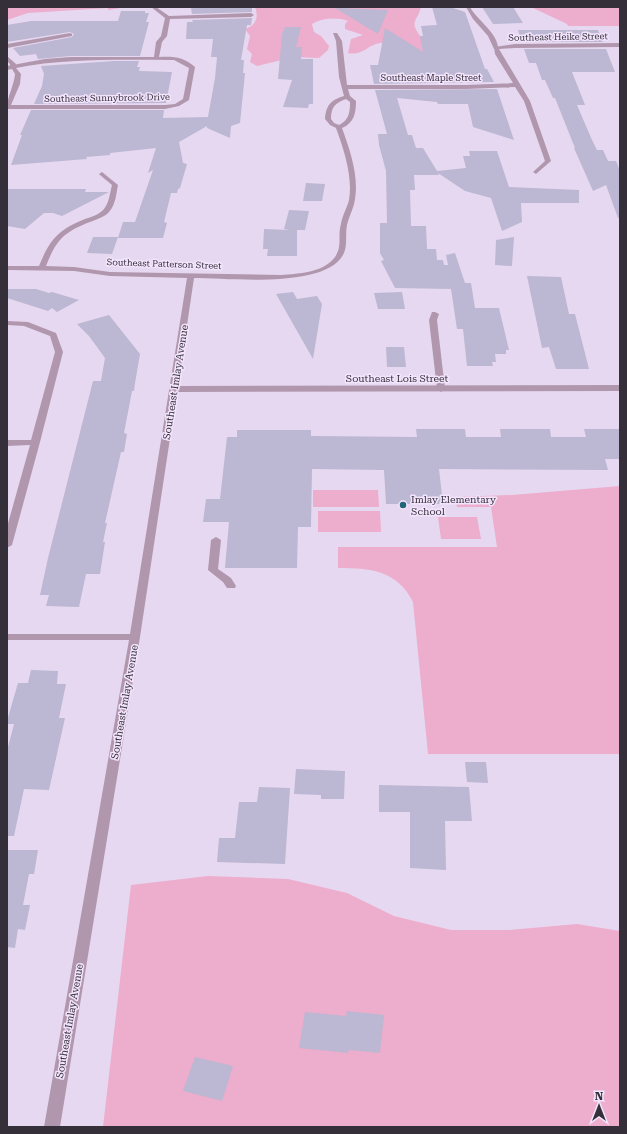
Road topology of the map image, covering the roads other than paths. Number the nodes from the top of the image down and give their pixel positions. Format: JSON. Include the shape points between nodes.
{"nodes":[{"id":1,"x":153,"y":7,"type":"edge"},
{"id":2,"x":468,"y":7,"type":"edge"},
{"id":3,"x":251,"y":15,"type":"dead end"},
{"id":4,"x":168,"y":18,"type":"junction"},
{"id":5,"x":335,"y":34,"type":"dead end"},
{"id":6,"x":70,"y":35,"type":"dead end"},
{"id":7,"x":620,"y":45,"type":"edge"},
{"id":8,"x":7,"y":46,"type":"edge"},
{"id":9,"x":496,"y":48,"type":"junction"},
{"id":10,"x":7,"y":58,"type":"edge"},
{"id":11,"x":156,"y":58,"type":"junction"},
{"id":12,"x":10,"y":67,"type":"edge"},
{"id":13,"x":516,"y":85,"type":"junction"},
{"id":14,"x":345,"y":87,"type":"junction"},
{"id":15,"x":346,"y":97,"type":"junction"},
{"id":16,"x":7,"y":107,"type":"edge"},
{"id":17,"x":339,"y":127,"type":"junction"},
{"id":18,"x":536,"y":172,"type":"dead end"},
{"id":19,"x":102,"y":174,"type":"dead end"},
{"id":20,"x":7,"y":268,"type":"edge"},
{"id":21,"x":42,"y":268,"type":"junction"},
{"id":22,"x":191,"y":276,"type":"junction"},
{"id":23,"x":435,"y":314,"type":"dead end"},
{"id":24,"x":7,"y":323,"type":"edge"},
{"id":25,"x":620,"y":388,"type":"edge"},
{"id":26,"x":174,"y":389,"type":"junction"},
{"id":27,"x":442,"y":389,"type":"junction"},
{"id":28,"x":36,"y":442,"type":"junction"},
{"id":29,"x":7,"y":443,"type":"edge"},
{"id":30,"x":216,"y":540,"type":"dead end"},
{"id":31,"x":7,"y":545,"type":"edge"},
{"id":32,"x":231,"y":586,"type":"dead end"},
{"id":33,"x":7,"y":636,"type":"edge"},
{"id":34,"x":135,"y":637,"type":"junction"},
{"id":35,"x":52,"y":1127,"type":"edge"}],
"edges":[{"from":1,"to":4,"type":"street"},
{"from":2,"to":9,"type":"street","via":[[494,39]]},
{"from":3,"to":4,"type":"street"},
{"from":4,"to":11,"type":"street"},
{"from":5,"to":14,"type":"street","via":[[339,41]]},
{"from":6,"to":8,"type":"street"},
{"from":7,"to":9,"type":"street","name":"Southeast Heike Street"},
{"from":9,"to":13,"type":"street"},
{"from":10,"to":12,"type":"street","via":[[13,64]]},
{"from":11,"to":12,"type":"street","via":[[70,59]]},
{"from":11,"to":16,"type":"street","name":"Southeast Sunnybrook Drive","via":[[174,58],[192,67],[186,100],[165,108]]},
{"from":12,"to":16,"type":"street","via":[[18,74],[17,84]]},
{"from":13,"to":14,"type":"street","name":"Southeast Maple Street","via":[[466,88]]},
{"from":13,"to":18,"type":"street","via":[[527,101],[548,161]]},
{"from":14,"to":15,"type":"street"},
{"from":15,"to":17,"type":"street","via":[[352,101],[353,111],[349,121]]},
{"from":15,"to":17,"type":"street","via":[[335,100],[328,109],[328,119]]},
{"from":17,"to":22,"type":"street","name":"Southeast Patterson Street","via":[[352,179],[352,199],[342,229],[343,249],[336,261],[321,270],[301,276]]},
{"from":19,"to":21,"type":"street","via":[[115,186],[108,209],[60,234],[51,245]]},
{"from":20,"to":21,"type":"street","name":"Southeast Patterson Street"},
{"from":21,"to":22,"type":"street","name":"Southeast Patterson Street","via":[[110,274]]},
{"from":22,"to":26,"type":"street","name":"Southeast Imlay Avenue"},
{"from":23,"to":27,"type":"street","via":[[433,320]]},
{"from":24,"to":28,"type":"street","via":[[25,324],[53,335],[59,352]]},
{"from":25,"to":27,"type":"street","name":"Southeast Lois Street"},
{"from":26,"to":27,"type":"street","name":"Southeast Lois Street"},
{"from":26,"to":34,"type":"street","name":"Southeast Imlay Avenue"},
{"from":28,"to":29,"type":"street"},
{"from":28,"to":31,"type":"street"},
{"from":30,"to":32,"type":"street","via":[[213,570]]},
{"from":33,"to":34,"type":"street"},
{"from":34,"to":35,"type":"street","name":"Southeast Imlay Avenue"}]}
